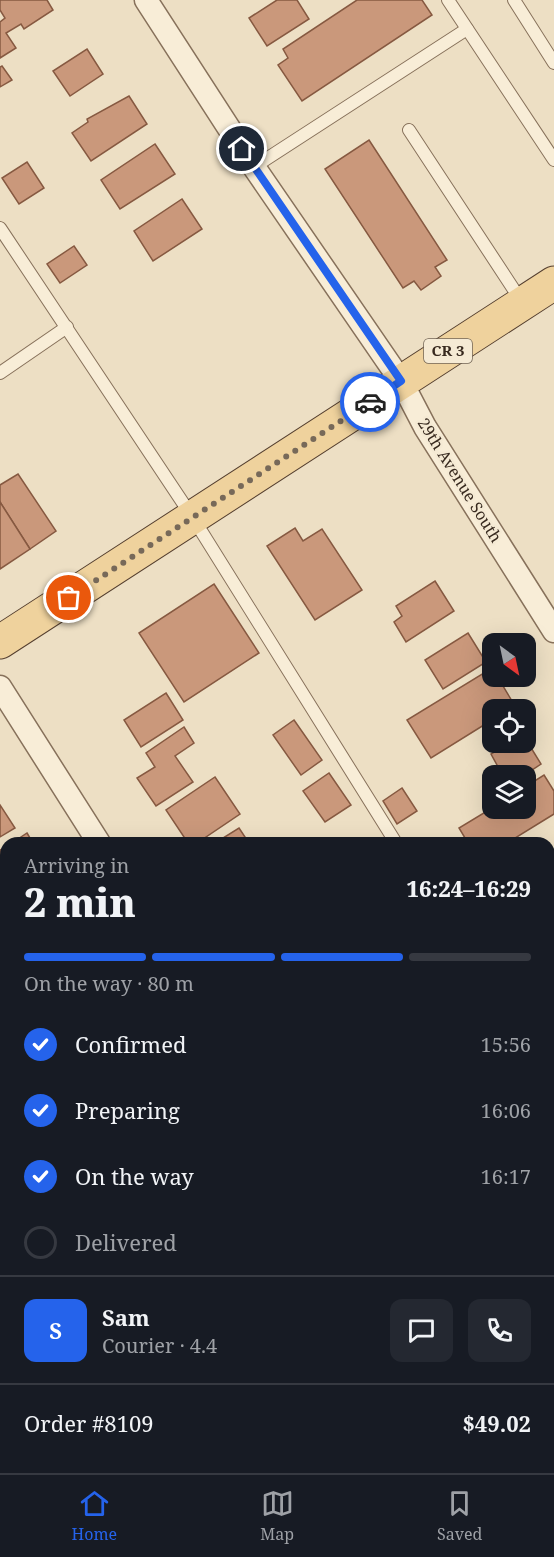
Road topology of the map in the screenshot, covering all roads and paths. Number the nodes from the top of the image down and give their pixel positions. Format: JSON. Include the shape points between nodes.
{"nodes":[{"id":1,"x":146,"y":0,"type":"edge"},
{"id":2,"x":448,"y":0,"type":"edge"},
{"id":3,"x":514,"y":0,"type":"edge"},
{"id":4,"x":467,"y":29,"type":"junction"},
{"id":5,"x":554,"y":63,"type":"edge"},
{"id":6,"x":409,"y":130,"type":"dead end"},
{"id":7,"x":554,"y":160,"type":"edge"},
{"id":8,"x":254,"y":167,"type":"junction"},
{"id":9,"x":0,"y":228,"type":"edge"},
{"id":10,"x":554,"y":283,"type":"edge"},
{"id":11,"x":522,"y":303,"type":"junction"},
{"id":12,"x":67,"y":327,"type":"junction"},
{"id":13,"x":0,"y":372,"type":"edge"},
{"id":14,"x":401,"y":381,"type":"junction"},
{"id":15,"x":193,"y":518,"type":"junction"},
{"id":16,"x":554,"y":631,"type":"edge"},
{"id":17,"x":0,"y":642,"type":"edge"},
{"id":18,"x":0,"y":687,"type":"edge"},
{"id":19,"x":95,"y":837,"type":"edge"},
{"id":20,"x":392,"y":837,"type":"edge"}],
"edges":[{"from":1,"to":8,"type":"street","name":"29th Avenue South"},
{"from":2,"to":4,"type":"lane"},
{"from":3,"to":5,"type":"lane"},
{"from":4,"to":7,"type":"lane"},
{"from":4,"to":8,"type":"lane"},
{"from":6,"to":11,"type":"lane"},
{"from":8,"to":14,"type":"street","name":"29th Avenue South"},
{"from":9,"to":12,"type":"lane"},
{"from":10,"to":11,"type":"main road","number":"CR 3"},
{"from":11,"to":14,"type":"main road","number":"CR 3"},
{"from":12,"to":13,"type":"lane"},
{"from":12,"to":15,"type":"lane"},
{"from":14,"to":15,"type":"main road","number":"CR 3"},
{"from":14,"to":16,"type":"street","name":"29th Avenue South","via":[[425,427]]},
{"from":15,"to":17,"type":"main road","number":"CR 3"},
{"from":15,"to":20,"type":"lane"},
{"from":18,"to":19,"type":"street"}]}
